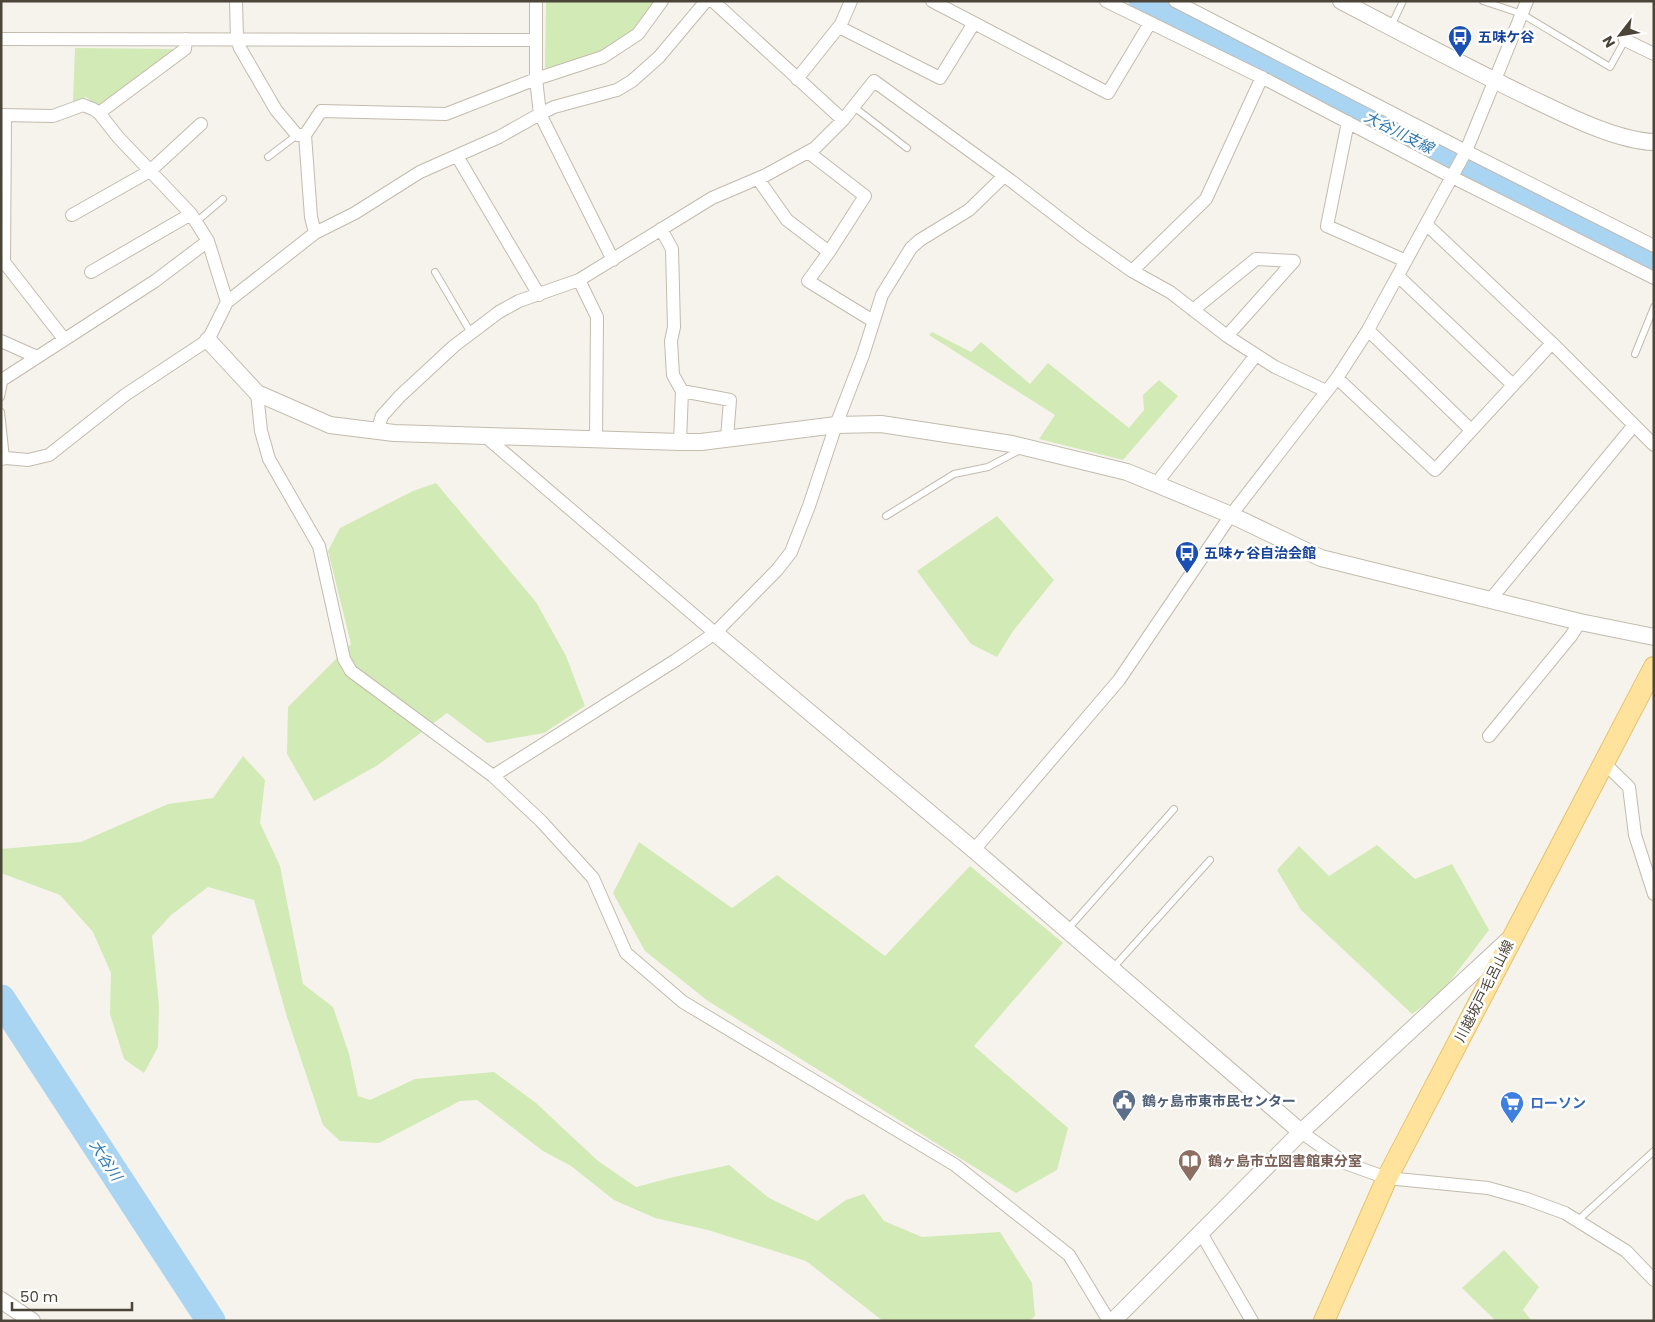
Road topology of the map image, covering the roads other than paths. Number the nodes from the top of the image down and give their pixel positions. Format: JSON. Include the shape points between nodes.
{"nodes":[{"id":1,"x":236,"y":1,"type":"edge"},
{"id":2,"x":536,"y":1,"type":"edge"},
{"id":3,"x":662,"y":1,"type":"edge"},
{"id":4,"x":706,"y":1,"type":"edge"},
{"id":5,"x":713,"y":1,"type":"edge"},
{"id":6,"x":852,"y":1,"type":"edge"},
{"id":7,"x":932,"y":1,"type":"edge"},
{"id":8,"x":1106,"y":1,"type":"edge"},
{"id":9,"x":1175,"y":1,"type":"edge"},
{"id":10,"x":1341,"y":1,"type":"edge"},
{"id":11,"x":1404,"y":1,"type":"edge"},
{"id":12,"x":1482,"y":1,"type":"edge"},
{"id":13,"x":1527,"y":1,"type":"edge"},
{"id":14,"x":1522,"y":14,"type":"junction"},
{"id":15,"x":974,"y":23,"type":"junction"},
{"id":16,"x":1150,"y":23,"type":"junction"},
{"id":17,"x":839,"y":27,"type":"junction"},
{"id":18,"x":1390,"y":27,"type":"junction"},
{"id":19,"x":1,"y":39,"type":"edge"},
{"id":20,"x":237,"y":39,"type":"junction"},
{"id":21,"x":186,"y":40,"type":"junction"},
{"id":22,"x":536,"y":40,"type":"junction"},
{"id":23,"x":1625,"y":40,"type":"joint"},
{"id":24,"x":1654,"y":54,"type":"edge"},
{"id":25,"x":1262,"y":78,"type":"junction"},
{"id":26,"x":536,"y":79,"type":"junction"},
{"id":27,"x":797,"y":79,"type":"junction"},
{"id":28,"x":1494,"y":81,"type":"junction"},
{"id":29,"x":854,"y":107,"type":"junction"},
{"id":30,"x":99,"y":113,"type":"junction"},
{"id":31,"x":540,"y":114,"type":"junction"},
{"id":32,"x":3,"y":115,"type":"edge"},
{"id":33,"x":843,"y":120,"type":"junction"},
{"id":34,"x":1348,"y":122,"type":"junction"},
{"id":35,"x":201,"y":124,"type":"dead end"},
{"id":36,"x":301,"y":135,"type":"junction"},
{"id":37,"x":1654,"y":142,"type":"edge"},
{"id":38,"x":907,"y":148,"type":"dead end"},
{"id":39,"x":1466,"y":151,"type":"junction"},
{"id":40,"x":808,"y":152,"type":"junction"},
{"id":41,"x":457,"y":156,"type":"junction"},
{"id":42,"x":268,"y":157,"type":"dead end"},
{"id":43,"x":150,"y":170,"type":"junction"},
{"id":44,"x":1004,"y":176,"type":"junction"},
{"id":45,"x":1452,"y":176,"type":"junction"},
{"id":46,"x":758,"y":179,"type":"junction"},
{"id":47,"x":223,"y":199,"type":"dead end"},
{"id":48,"x":72,"y":215,"type":"dead end"},
{"id":49,"x":193,"y":218,"type":"junction"},
{"id":50,"x":1426,"y":224,"type":"junction"},
{"id":51,"x":661,"y":229,"type":"junction"},
{"id":52,"x":315,"y":233,"type":"junction"},
{"id":53,"x":208,"y":241,"type":"junction"},
{"id":54,"x":1652,"y":242,"type":"edge"},
{"id":55,"x":829,"y":252,"type":"junction"},
{"id":56,"x":613,"y":260,"type":"junction"},
{"id":57,"x":1406,"y":261,"type":"junction"},
{"id":58,"x":3,"y":262,"type":"edge"},
{"id":59,"x":1132,"y":271,"type":"junction"},
{"id":60,"x":91,"y":272,"type":"dead end"},
{"id":61,"x":435,"y":272,"type":"dead end"},
{"id":62,"x":1398,"y":276,"type":"junction"},
{"id":63,"x":1654,"y":278,"type":"edge"},
{"id":64,"x":579,"y":280,"type":"junction"},
{"id":65,"x":539,"y":295,"type":"junction"},
{"id":66,"x":227,"y":302,"type":"junction"},
{"id":67,"x":1654,"y":307,"type":"edge"},
{"id":68,"x":1193,"y":310,"type":"junction"},
{"id":69,"x":873,"y":321,"type":"junction"},
{"id":70,"x":1368,"y":330,"type":"junction"},
{"id":71,"x":471,"y":333,"type":"junction"},
{"id":72,"x":1227,"y":336,"type":"junction"},
{"id":73,"x":64,"y":339,"type":"junction"},
{"id":74,"x":208,"y":340,"type":"junction"},
{"id":75,"x":1,"y":341,"type":"edge"},
{"id":76,"x":1552,"y":343,"type":"junction"},
{"id":77,"x":1635,"y":354,"type":"dead end"},
{"id":78,"x":1256,"y":355,"type":"junction"},
{"id":79,"x":37,"y":357,"type":"junction"},
{"id":80,"x":5,"y":378,"type":"joint"},
{"id":81,"x":1336,"y":378,"type":"junction"},
{"id":82,"x":1513,"y":385,"type":"junction"},
{"id":83,"x":682,"y":391,"type":"junction"},
{"id":84,"x":1326,"y":391,"type":"junction"},
{"id":85,"x":258,"y":393,"type":"junction"},
{"id":86,"x":1,"y":397,"type":"edge"},
{"id":87,"x":1,"y":412,"type":"edge"},
{"id":88,"x":836,"y":424,"type":"junction"},
{"id":89,"x":1634,"y":426,"type":"junction"},
{"id":90,"x":1472,"y":430,"type":"junction"},
{"id":91,"x":376,"y":431,"type":"junction"},
{"id":92,"x":486,"y":436,"type":"junction"},
{"id":93,"x":727,"y":438,"type":"junction"},
{"id":94,"x":596,"y":439,"type":"junction"},
{"id":95,"x":680,"y":442,"type":"junction"},
{"id":96,"x":1654,"y":445,"type":"edge"},
{"id":97,"x":1025,"y":447,"type":"junction"},
{"id":98,"x":4,"y":459,"type":"edge"},
{"id":99,"x":1156,"y":484,"type":"junction"},
{"id":100,"x":886,"y":516,"type":"dead end"},
{"id":101,"x":1231,"y":516,"type":"junction"},
{"id":102,"x":1490,"y":600,"type":"junction"},
{"id":103,"x":1580,"y":622,"type":"junction"},
{"id":104,"x":715,"y":633,"type":"junction"},
{"id":105,"x":1654,"y":637,"type":"edge"},
{"id":106,"x":1654,"y":666,"type":"edge"},
{"id":107,"x":1489,"y":736,"type":"dead end"},
{"id":108,"x":1604,"y":762,"type":"junction"},
{"id":109,"x":493,"y":776,"type":"junction"},
{"id":110,"x":1174,"y":809,"type":"dead end"},
{"id":111,"x":974,"y":850,"type":"junction"},
{"id":112,"x":1210,"y":860,"type":"dead end"},
{"id":113,"x":1654,"y":894,"type":"edge"},
{"id":114,"x":1067,"y":930,"type":"junction"},
{"id":115,"x":1512,"y":937,"type":"junction"},
{"id":116,"x":1112,"y":969,"type":"junction"},
{"id":117,"x":1301,"y":1132,"type":"junction"},
{"id":118,"x":1654,"y":1151,"type":"edge"},
{"id":119,"x":1387,"y":1178,"type":"junction"},
{"id":120,"x":1577,"y":1221,"type":"junction"},
{"id":121,"x":1201,"y":1232,"type":"junction"},
{"id":122,"x":1654,"y":1280,"type":"edge"},
{"id":123,"x":1,"y":1300,"type":"edge"},
{"id":124,"x":32,"y":1321,"type":"edge"},
{"id":125,"x":1111,"y":1321,"type":"edge"},
{"id":126,"x":1252,"y":1321,"type":"edge"},
{"id":127,"x":1324,"y":1321,"type":"edge"}],
"edges":[{"from":1,"to":20,"type":"street"},
{"from":2,"to":22,"type":"street"},
{"from":3,"to":26,"type":"street","via":[[638,34],[603,57]]},
{"from":4,"to":31,"type":"street","via":[[659,57],[632,81],[617,90],[554,107]]},
{"from":5,"to":27,"type":"street"},
{"from":6,"to":17,"type":"street"},
{"from":7,"to":15,"type":"street"},
{"from":8,"to":16,"type":"street"},
{"from":9,"to":39,"type":"street"},
{"from":10,"to":18,"type":"street"},
{"from":11,"to":18,"type":"lane"},
{"from":12,"to":14,"type":"lane"},
{"from":13,"to":14,"type":"street"},
{"from":14,"to":23,"type":"lane","via":[[1610,66]]},
{"from":14,"to":28,"type":"street"},
{"from":15,"to":16,"type":"street","via":[[1108,93]]},
{"from":15,"to":17,"type":"street","via":[[940,78]]},
{"from":16,"to":25,"type":"street"},
{"from":17,"to":27,"type":"street"},
{"from":18,"to":28,"type":"street"},
{"from":19,"to":21,"type":"street"},
{"from":20,"to":21,"type":"street"},
{"from":20,"to":22,"type":"street"},
{"from":20,"to":36,"type":"street","via":[[276,110]]},
{"from":21,"to":30,"type":"street","via":[[185,49]]},
{"from":22,"to":26,"type":"street"},
{"from":23,"to":24,"type":"street"},
{"from":25,"to":34,"type":"street"},
{"from":25,"to":59,"type":"street","via":[[1206,199]]},
{"from":26,"to":31,"type":"street"},
{"from":26,"to":36,"type":"street","via":[[446,114],[321,111]]},
{"from":27,"to":33,"type":"street"},
{"from":28,"to":37,"type":"street","via":[[1580,122],[1639,142]]},
{"from":28,"to":39,"type":"street"},
{"from":29,"to":33,"type":"street"},
{"from":29,"to":38,"type":"lane"},
{"from":29,"to":44,"type":"street","via":[[874,81]]},
{"from":30,"to":32,"type":"street","via":[[83,105],[53,116]]},
{"from":30,"to":43,"type":"street"},
{"from":31,"to":41,"type":"street"},
{"from":31,"to":56,"type":"street"},
{"from":32,"to":58,"type":"street"},
{"from":33,"to":40,"type":"street"},
{"from":34,"to":45,"type":"street"},
{"from":34,"to":57,"type":"street","via":[[1327,226]]},
{"from":35,"to":43,"type":"street"},
{"from":36,"to":42,"type":"lane"},
{"from":36,"to":52,"type":"street"},
{"from":39,"to":45,"type":"street"},
{"from":39,"to":54,"type":"street"},
{"from":40,"to":46,"type":"street"},
{"from":40,"to":55,"type":"street","via":[[865,196]]},
{"from":41,"to":52,"type":"street","via":[[420,172],[355,213]]},
{"from":41,"to":65,"type":"street"},
{"from":43,"to":48,"type":"street"},
{"from":43,"to":49,"type":"street"},
{"from":44,"to":59,"type":"street"},
{"from":44,"to":69,"type":"street","via":[[969,210],[912,248],[882,296]]},
{"from":45,"to":50,"type":"street"},
{"from":45,"to":63,"type":"street"},
{"from":46,"to":51,"type":"street","via":[[712,198]]},
{"from":46,"to":55,"type":"street","via":[[787,220]]},
{"from":47,"to":49,"type":"lane"},
{"from":49,"to":53,"type":"street"},
{"from":49,"to":60,"type":"street"},
{"from":50,"to":57,"type":"street"},
{"from":50,"to":76,"type":"street"},
{"from":51,"to":56,"type":"street"},
{"from":51,"to":83,"type":"street","via":[[672,249],[673,375]]},
{"from":52,"to":66,"type":"street"},
{"from":53,"to":66,"type":"street"},
{"from":53,"to":73,"type":"street","via":[[155,281]]},
{"from":55,"to":69,"type":"street","via":[[808,281]]},
{"from":56,"to":64,"type":"street"},
{"from":57,"to":62,"type":"street"},
{"from":58,"to":73,"type":"street"},
{"from":59,"to":68,"type":"street","via":[[1170,292]]},
{"from":61,"to":71,"type":"lane"},
{"from":62,"to":70,"type":"street"},
{"from":62,"to":82,"type":"street"},
{"from":64,"to":65,"type":"street"},
{"from":64,"to":94,"type":"street","via":[[597,316]]},
{"from":65,"to":71,"type":"street","via":[[499,312]]},
{"from":66,"to":74,"type":"street"},
{"from":67,"to":77,"type":"lane"},
{"from":68,"to":72,"type":"street"},
{"from":68,"to":72,"type":"street","via":[[1256,259],[1294,261]]},
{"from":69,"to":88,"type":"street"},
{"from":70,"to":81,"type":"street"},
{"from":70,"to":90,"type":"street"},
{"from":71,"to":91,"type":"street","via":[[400,396],[382,416]]},
{"from":72,"to":78,"type":"street"},
{"from":73,"to":79,"type":"street"},
{"from":74,"to":85,"type":"street"},
{"from":74,"to":98,"type":"street","via":[[126,395],[49,455],[28,460]]},
{"from":75,"to":79,"type":"street"},
{"from":76,"to":82,"type":"street"},
{"from":76,"to":89,"type":"street"},
{"from":78,"to":84,"type":"street"},
{"from":78,"to":99,"type":"street"},
{"from":79,"to":80,"type":"street"},
{"from":80,"to":86,"type":"lane"},
{"from":81,"to":84,"type":"street"},
{"from":81,"to":90,"type":"street","via":[[1435,470]]},
{"from":82,"to":90,"type":"street"},
{"from":83,"to":93,"type":"street","via":[[730,400]]},
{"from":83,"to":95,"type":"street"},
{"from":84,"to":101,"type":"street"},
{"from":85,"to":91,"type":"street","via":[[330,425]]},
{"from":85,"to":109,"type":"street","via":[[261,431],[269,459],[319,546],[344,659],[352,671]]},
{"from":87,"to":98,"type":"lane"},
{"from":88,"to":93,"type":"street"},
{"from":88,"to":97,"type":"street","via":[[881,424]]},
{"from":88,"to":104,"type":"street","via":[[791,552]]},
{"from":89,"to":96,"type":"street"},
{"from":89,"to":102,"type":"street"},
{"from":91,"to":92,"type":"street"},
{"from":92,"to":94,"type":"street"},
{"from":92,"to":104,"type":"street"},
{"from":93,"to":95,"type":"street"},
{"from":94,"to":95,"type":"street"},
{"from":97,"to":99,"type":"street","via":[[1127,472]]},
{"from":97,"to":100,"type":"lane","via":[[988,467],[954,474]]},
{"from":99,"to":101,"type":"street"},
{"from":101,"to":102,"type":"street","via":[[1321,558]]},
{"from":101,"to":111,"type":"street","via":[[1119,680]]},
{"from":102,"to":103,"type":"street"},
{"from":103,"to":105,"type":"street"},
{"from":103,"to":107,"type":"street"},
{"from":104,"to":109,"type":"street"},
{"from":104,"to":111,"type":"street"},
{"from":106,"to":108,"type":"main road","name":"川越坂戸毛呂山線"},
{"from":108,"to":113,"type":"street","via":[[1629,787],[1635,835]]},
{"from":108,"to":115,"type":"main road","name":"川越坂戸毛呂山線"},
{"from":109,"to":125,"type":"street","via":[[541,821],[593,878],[626,952],[683,1002],[955,1165],[1069,1255]]},
{"from":110,"to":114,"type":"lane"},
{"from":111,"to":114,"type":"street"},
{"from":112,"to":116,"type":"lane"},
{"from":114,"to":116,"type":"street"},
{"from":115,"to":117,"type":"street"},
{"from":115,"to":119,"type":"main road","name":"川越坂戸毛呂山線"},
{"from":116,"to":117,"type":"street"},
{"from":117,"to":119,"type":"street","via":[[1345,1163]]},
{"from":117,"to":121,"type":"street"},
{"from":118,"to":120,"type":"lane"},
{"from":119,"to":120,"type":"street","via":[[1488,1188],[1527,1198]]},
{"from":119,"to":127,"type":"main road","name":"川越坂戸毛呂山線"},
{"from":120,"to":122,"type":"street","via":[[1626,1251]]},
{"from":121,"to":125,"type":"street"},
{"from":121,"to":126,"type":"street"},
{"from":123,"to":124,"type":"street"}]}
